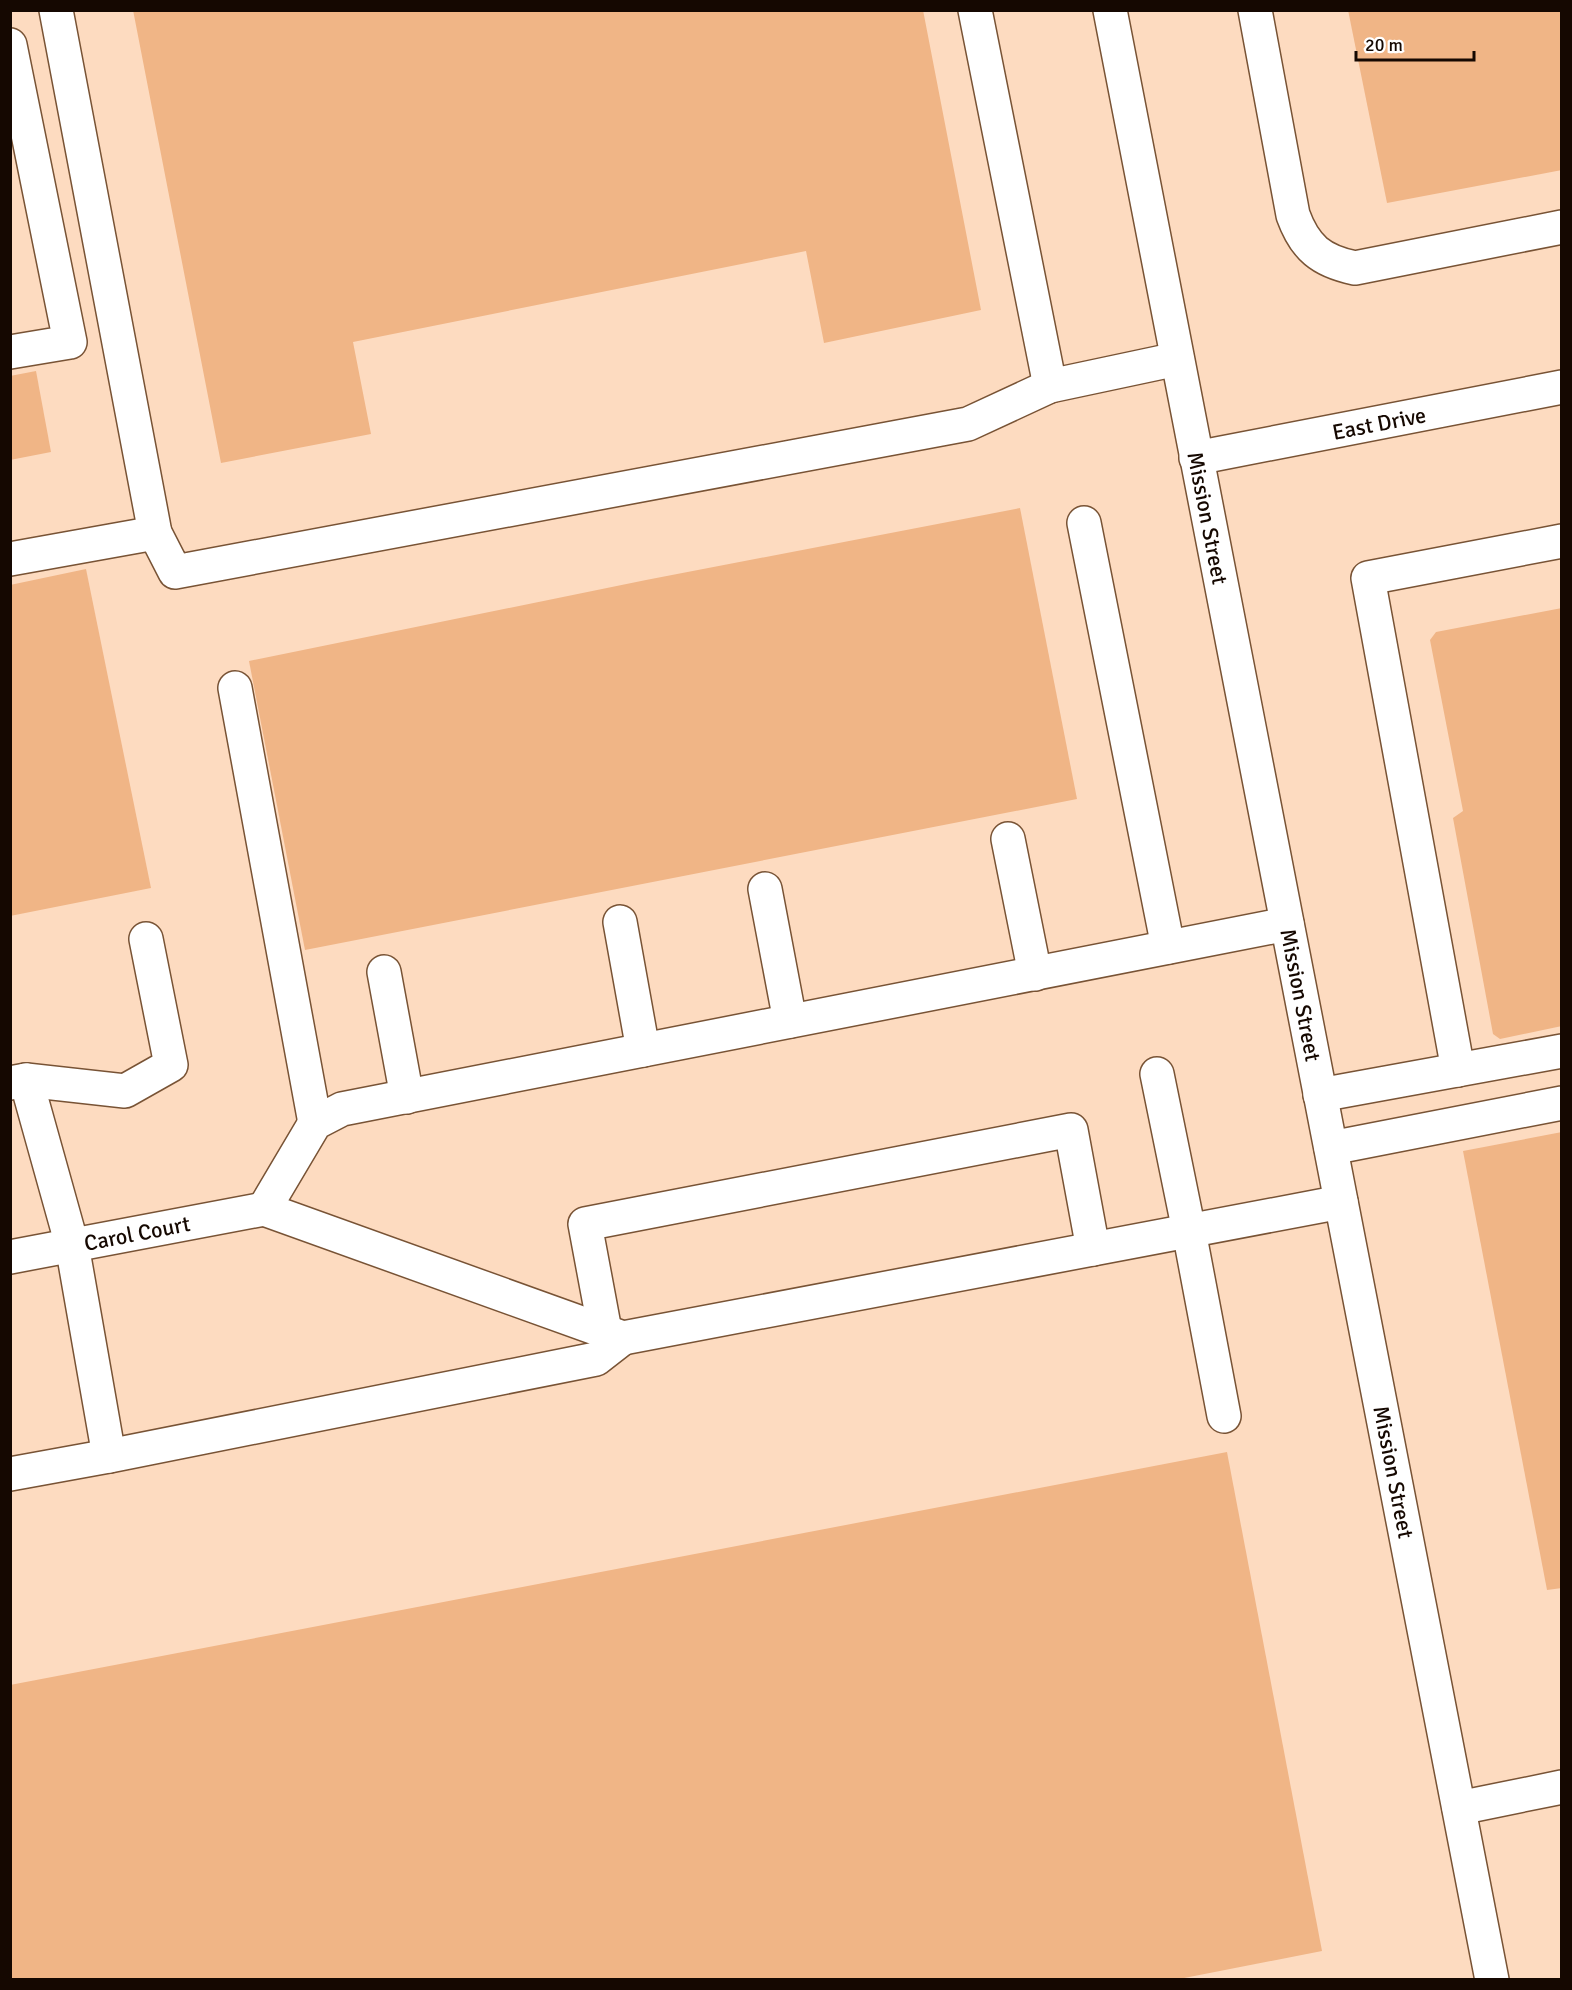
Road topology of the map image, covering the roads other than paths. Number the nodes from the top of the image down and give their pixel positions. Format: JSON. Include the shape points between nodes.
{"nodes":[{"id":1,"x":56,"y":10,"type":"edge"},
{"id":2,"x":975,"y":10,"type":"edge"},
{"id":3,"x":1110,"y":10,"type":"edge"},
{"id":4,"x":1255,"y":10,"type":"edge"},
{"id":5,"x":10,"y":45,"type":"edge"},
{"id":6,"x":1562,"y":227,"type":"edge"},
{"id":7,"x":10,"y":352,"type":"edge"},
{"id":8,"x":1177,"y":359,"type":"junction"},
{"id":9,"x":1050,"y":386,"type":"junction"},
{"id":10,"x":1562,"y":387,"type":"edge"},
{"id":11,"x":1197,"y":458,"type":"junction"},
{"id":12,"x":1084,"y":523,"type":"dead end"},
{"id":13,"x":155,"y":533,"type":"junction"},
{"id":14,"x":1562,"y":541,"type":"edge"},
{"id":15,"x":10,"y":559,"type":"edge"},
{"id":16,"x":235,"y":688,"type":"dead end"},
{"id":17,"x":1008,"y":839,"type":"dead end"},
{"id":18,"x":765,"y":889,"type":"dead end"},
{"id":19,"x":620,"y":922,"type":"dead end"},
{"id":20,"x":1287,"y":924,"type":"junction"},
{"id":21,"x":146,"y":939,"type":"dead end"},
{"id":22,"x":1168,"y":947,"type":"junction"},
{"id":23,"x":384,"y":972,"type":"dead end"},
{"id":24,"x":1035,"y":974,"type":"junction"},
{"id":25,"x":790,"y":1021,"type":"junction"},
{"id":26,"x":643,"y":1050,"type":"junction"},
{"id":27,"x":1562,"y":1051,"type":"edge"},
{"id":28,"x":1458,"y":1070,"type":"junction"},
{"id":29,"x":1157,"y":1074,"type":"dead end"},
{"id":30,"x":18,"y":1082,"type":"edge"},
{"id":31,"x":1320,"y":1095,"type":"junction"},
{"id":32,"x":407,"y":1097,"type":"junction"},
{"id":33,"x":1562,"y":1103,"type":"edge"},
{"id":34,"x":315,"y":1123,"type":"junction"},
{"id":35,"x":1331,"y":1148,"type":"junction"},
{"id":36,"x":1341,"y":1202,"type":"junction"},
{"id":37,"x":264,"y":1209,"type":"junction"},
{"id":38,"x":1189,"y":1231,"type":"junction"},
{"id":39,"x":72,"y":1245,"type":"junction"},
{"id":40,"x":1093,"y":1249,"type":"junction"},
{"id":41,"x":10,"y":1257,"type":"edge"},
{"id":42,"x":614,"y":1334,"type":"junction"},
{"id":43,"x":1224,"y":1416,"type":"dead end"},
{"id":44,"x":109,"y":1456,"type":"junction"},
{"id":45,"x":10,"y":1474,"type":"edge"},
{"id":46,"x":1562,"y":1787,"type":"edge"},
{"id":47,"x":1459,"y":1808,"type":"junction"},
{"id":48,"x":1492,"y":1980,"type":"edge"}],
"edges":[{"from":1,"to":13,"type":"street"},
{"from":2,"to":9,"type":"street"},
{"from":3,"to":8,"type":"street","name":"Mission Street"},
{"from":4,"to":6,"type":"street","via":[[1293,215],[1300,233],[1332,263],[1355,268]]},
{"from":5,"to":7,"type":"street","via":[[70,342]]},
{"from":8,"to":9,"type":"street"},
{"from":8,"to":11,"type":"street","name":"Mission Street"},
{"from":9,"to":13,"type":"street","via":[[968,424],[175,572]]},
{"from":10,"to":11,"type":"street","name":"East Drive"},
{"from":11,"to":20,"type":"street","name":"Mission Street"},
{"from":12,"to":22,"type":"street"},
{"from":13,"to":15,"type":"street"},
{"from":14,"to":28,"type":"street","via":[[1368,578]]},
{"from":16,"to":34,"type":"street"},
{"from":17,"to":24,"type":"street"},
{"from":18,"to":25,"type":"street"},
{"from":19,"to":26,"type":"street"},
{"from":20,"to":22,"type":"street"},
{"from":20,"to":31,"type":"street","name":"Mission Street"},
{"from":21,"to":30,"type":"street","via":[[171,1065],[125,1090]]},
{"from":22,"to":24,"type":"street"},
{"from":23,"to":32,"type":"street"},
{"from":24,"to":25,"type":"street"},
{"from":25,"to":26,"type":"street"},
{"from":26,"to":32,"type":"street"},
{"from":27,"to":28,"type":"street"},
{"from":28,"to":31,"type":"street"},
{"from":29,"to":38,"type":"street"},
{"from":30,"to":39,"type":"street"},
{"from":31,"to":35,"type":"street","name":"Mission Street"},
{"from":32,"to":34,"type":"street","via":[[342,1109]]},
{"from":33,"to":35,"type":"street","via":[[1495,1131]]},
{"from":34,"to":37,"type":"street"},
{"from":35,"to":36,"type":"street","name":"Mission Street"},
{"from":36,"to":38,"type":"street"},
{"from":36,"to":47,"type":"street","name":"Mission Street"},
{"from":37,"to":39,"type":"street","name":"Carol Court"},
{"from":37,"to":42,"type":"street"},
{"from":38,"to":40,"type":"street"},
{"from":38,"to":43,"type":"street"},
{"from":39,"to":41,"type":"street","name":"Carol Court"},
{"from":39,"to":44,"type":"street"},
{"from":40,"to":42,"type":"street"},
{"from":40,"to":42,"type":"street","via":[[1071,1130],[585,1224]]},
{"from":42,"to":44,"type":"street","via":[[596,1359]]},
{"from":44,"to":45,"type":"street"},
{"from":46,"to":47,"type":"street"},
{"from":47,"to":48,"type":"street","name":"Mission Street"}]}
